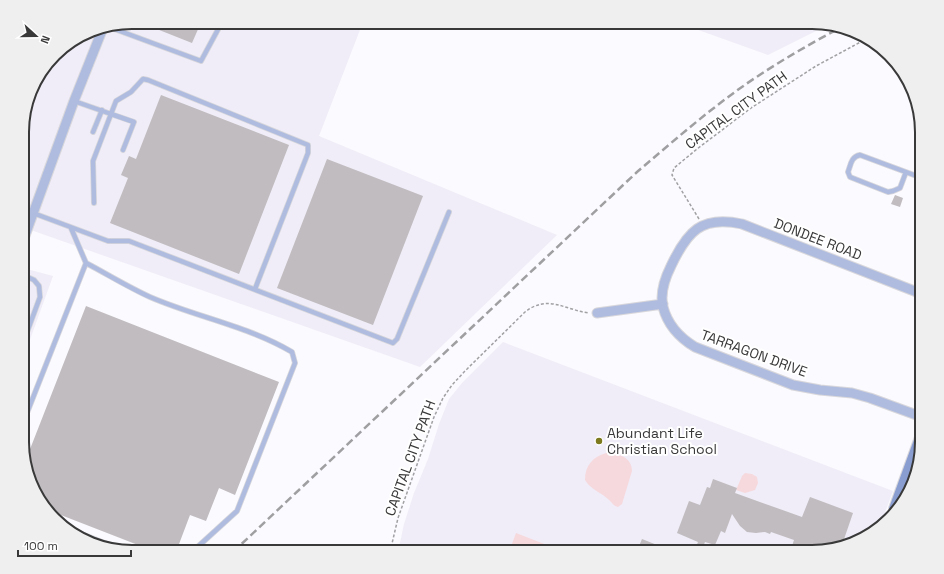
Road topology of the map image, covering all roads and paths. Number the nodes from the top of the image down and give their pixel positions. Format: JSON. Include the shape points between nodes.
{"nodes":[{"id":1,"x":218,"y":29,"type":"edge"},
{"id":2,"x":118,"y":30,"type":"edge"},
{"id":3,"x":101,"y":34,"type":"edge"},
{"id":4,"x":861,"y":42,"type":"edge"},
{"id":5,"x":74,"y":101,"type":"junction"},
{"id":6,"x":102,"y":110,"type":"junction"},
{"id":7,"x":111,"y":114,"type":"junction"},
{"id":8,"x":93,"y":132,"type":"dead end"},
{"id":9,"x":123,"y":150,"type":"dead end"},
{"id":10,"x":906,"y":172,"type":"junction"},
{"id":11,"x":915,"y":175,"type":"edge"},
{"id":12,"x":94,"y":203,"type":"dead end"},
{"id":13,"x":449,"y":212,"type":"dead end"},
{"id":14,"x":32,"y":213,"type":"junction"},
{"id":15,"x":29,"y":222,"type":"edge"},
{"id":16,"x":703,"y":226,"type":"junction"},
{"id":17,"x":72,"y":228,"type":"junction"},
{"id":18,"x":86,"y":263,"type":"junction"},
{"id":19,"x":29,"y":278,"type":"edge"},
{"id":20,"x":255,"y":289,"type":"junction"},
{"id":21,"x":915,"y":291,"type":"edge"},
{"id":22,"x":663,"y":304,"type":"junction"},
{"id":23,"x":597,"y":314,"type":"joint"},
{"id":24,"x":29,"y":327,"type":"edge"},
{"id":25,"x":29,"y":408,"type":"edge"},
{"id":26,"x":915,"y":414,"type":"edge"},
{"id":27,"x":913,"y":460,"type":"edge"},
{"id":28,"x":901,"y":494,"type":"edge"},
{"id":29,"x":200,"y":545,"type":"edge"},
{"id":30,"x":392,"y":545,"type":"edge"}],
"edges":[{"from":1,"to":2,"type":"lane","via":[[201,61]]},
{"from":3,"to":5,"type":"street"},
{"from":4,"to":16,"type":"path","name":"CAPITAL CITY PATH","via":[[816,66],[751,108],[674,168],[672,175]]},
{"from":5,"to":6,"type":"lane"},
{"from":5,"to":14,"type":"street"},
{"from":6,"to":7,"type":"lane"},
{"from":6,"to":8,"type":"lane"},
{"from":7,"to":9,"type":"lane","via":[[134,122]]},
{"from":7,"to":12,"type":"lane","via":[[93,161]]},
{"from":7,"to":20,"type":"lane","via":[[116,101],[131,92],[143,79],[308,145],[308,153]]},
{"from":10,"to":10,"type":"lane","via":[[860,155],[852,159],[848,172],[850,177],[888,192],[900,188]]},
{"from":10,"to":11,"type":"lane"},
{"from":13,"to":20,"type":"lane","via":[[397,339],[393,343]]},
{"from":14,"to":15,"type":"street"},
{"from":14,"to":17,"type":"lane"},
{"from":16,"to":21,"type":"street","name":"DONDEE ROAD","via":[[727,221],[742,224]]},
{"from":16,"to":22,"type":"street","name":"TARRAGON DRIVE","via":[[691,233],[680,246],[664,284]]},
{"from":17,"to":18,"type":"lane"},
{"from":17,"to":20,"type":"lane","via":[[108,241],[129,241]]},
{"from":18,"to":25,"type":"lane"},
{"from":18,"to":29,"type":"lane","via":[[150,297],[242,330],[292,352],[295,363],[237,510]]},
{"from":19,"to":24,"type":"lane","via":[[39,286],[40,297]]},
{"from":22,"to":23,"type":"street"},
{"from":22,"to":26,"type":"street","name":"TARRAGON DRIVE","via":[[675,330],[682,339],[695,347],[793,384],[852,393]]},
{"from":23,"to":30,"type":"path","name":"CAPITAL CITY PATH","via":[[553,303],[536,304],[455,382],[446,393],[434,417],[398,518]]},
{"from":27,"to":28,"type":"main road"}]}
